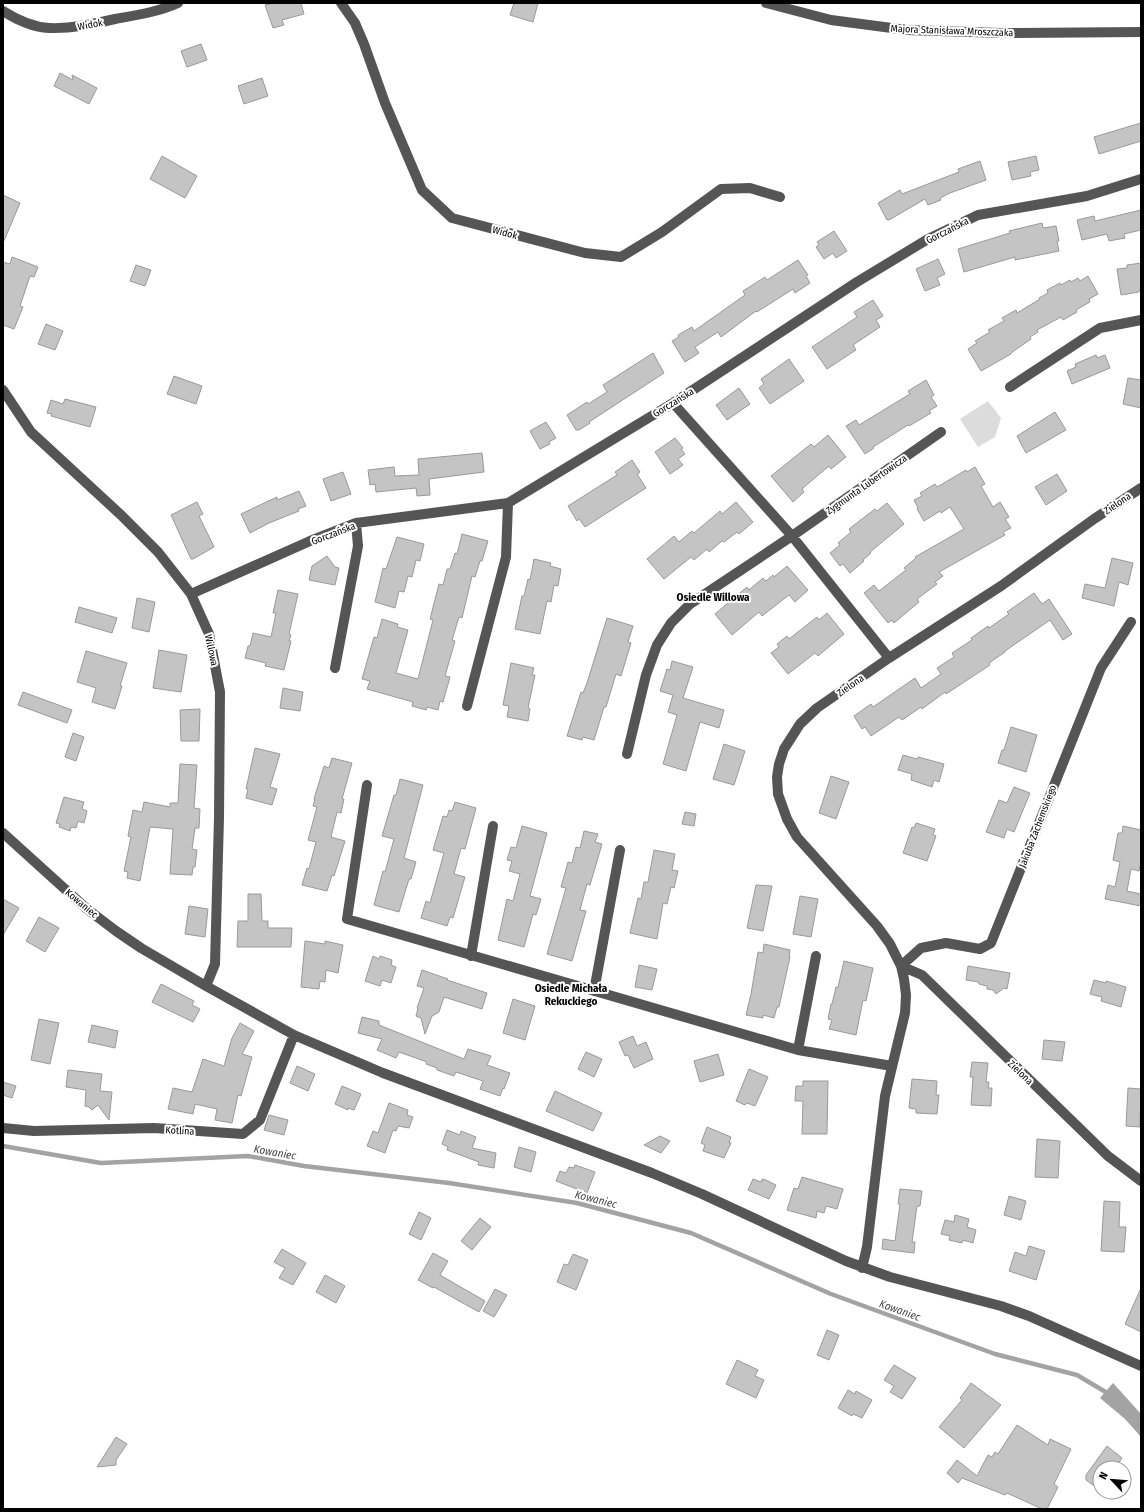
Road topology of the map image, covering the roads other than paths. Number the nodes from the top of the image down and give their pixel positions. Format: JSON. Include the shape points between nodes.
{"nodes":[{"id":1,"x":178,"y":3,"type":"edge"},
{"id":2,"x":341,"y":3,"type":"edge"},
{"id":3,"x":766,"y":3,"type":"edge"},
{"id":4,"x":3,"y":12,"type":"edge"},
{"id":5,"x":1141,"y":32,"type":"edge"},
{"id":6,"x":1141,"y":179,"type":"edge"},
{"id":7,"x":780,"y":198,"type":"dead end"},
{"id":8,"x":1141,"y":320,"type":"edge"},
{"id":9,"x":1010,"y":387,"type":"dead end"},
{"id":10,"x":3,"y":390,"type":"edge"},
{"id":11,"x":673,"y":402,"type":"junction"},
{"id":12,"x":941,"y":432,"type":"dead end"},
{"id":13,"x":1141,"y":488,"type":"edge"},
{"id":14,"x":508,"y":503,"type":"junction"},
{"id":15,"x":356,"y":523,"type":"junction"},
{"id":16,"x":792,"y":536,"type":"junction"},
{"id":17,"x":191,"y":594,"type":"junction"},
{"id":18,"x":1131,"y":622,"type":"dead end"},
{"id":19,"x":889,"y":658,"type":"junction"},
{"id":20,"x":335,"y":668,"type":"dead end"},
{"id":21,"x":467,"y":706,"type":"dead end"},
{"id":22,"x":627,"y":754,"type":"dead end"},
{"id":23,"x":367,"y":785,"type":"dead end"},
{"id":24,"x":493,"y":826,"type":"dead end"},
{"id":25,"x":3,"y":833,"type":"edge"},
{"id":26,"x":620,"y":850,"type":"dead end"},
{"id":27,"x":471,"y":956,"type":"junction"},
{"id":28,"x":816,"y":956,"type":"dead end"},
{"id":29,"x":901,"y":966,"type":"junction"},
{"id":30,"x":206,"y":986,"type":"junction"},
{"id":31,"x":594,"y":991,"type":"junction"},
{"id":32,"x":294,"y":1035,"type":"junction"},
{"id":33,"x":798,"y":1050,"type":"junction"},
{"id":34,"x":892,"y":1066,"type":"junction"},
{"id":35,"x":3,"y":1128,"type":"edge"},
{"id":36,"x":1141,"y":1181,"type":"edge"},
{"id":37,"x":862,"y":1268,"type":"junction"},
{"id":38,"x":1141,"y":1366,"type":"edge"}],
"edges":[{"from":1,"to":4,"type":"street","name":"Widok","via":[[163,10],[75,28],[34,26],[18,21]]},
{"from":2,"to":7,"type":"street","name":"Widok","via":[[364,44],[385,103],[422,190],[452,218],[585,253],[620,257],[662,232],[721,189],[750,188]]},
{"from":3,"to":5,"type":"street","name":"Majora Stanisława Mroszczaka","via":[[831,20],[907,30],[1001,33]]},
{"from":6,"to":11,"type":"street","name":"Gorczańska","via":[[1087,196],[978,215],[928,239],[857,282]]},
{"from":8,"to":9,"type":"street","via":[[1100,328]]},
{"from":10,"to":17,"type":"street","name":"Willowa","via":[[31,432],[158,552]]},
{"from":11,"to":14,"type":"street","name":"Gorczańska"},
{"from":11,"to":16,"type":"street"},
{"from":12,"to":16,"type":"street","name":"Zygmunta Lubertowicza"},
{"from":13,"to":19,"type":"street","name":"Zielona","via":[[1001,586]]},
{"from":14,"to":15,"type":"street","name":"Gorczańska"},
{"from":14,"to":21,"type":"street","via":[[506,557]]},
{"from":15,"to":17,"type":"street","name":"Gorczańska"},
{"from":15,"to":20,"type":"street","via":[[358,546]]},
{"from":16,"to":19,"type":"street"},
{"from":16,"to":22,"type":"street","name":"Zygmunta Lubertowicza","via":[[690,604],[672,623],[657,644],[646,676]]},
{"from":17,"to":30,"type":"street","name":"Willowa","via":[[209,634],[220,692],[215,964]]},
{"from":18,"to":29,"type":"street","name":"Jakuba Zachemskiego","via":[[1101,668],[991,943],[980,949],[946,943],[921,948]]},
{"from":19,"to":29,"type":"street","name":"Zielona","via":[[807,716],[784,749],[777,778],[782,807],[797,837],[877,926]]},
{"from":23,"to":27,"type":"street","via":[[347,919]]},
{"from":24,"to":27,"type":"street"},
{"from":25,"to":30,"type":"street","name":"Kowaniec","via":[[87,909],[116,931]]},
{"from":26,"to":31,"type":"street"},
{"from":27,"to":31,"type":"street"},
{"from":28,"to":33,"type":"street"},
{"from":29,"to":34,"type":"street","name":"Zielona","via":[[906,995],[905,1013]]},
{"from":29,"to":36,"type":"street","name":"Zielona","via":[[922,975],[1108,1156]]},
{"from":30,"to":32,"type":"street","name":"Kowaniec"},
{"from":31,"to":33,"type":"street"},
{"from":32,"to":35,"type":"street","name":"Kotlina","via":[[260,1120],[243,1134],[154,1128],[34,1131]]},
{"from":32,"to":37,"type":"street","name":"Kowaniec","via":[[383,1073],[652,1173]]},
{"from":33,"to":34,"type":"street"},
{"from":34,"to":37,"type":"street","name":"Zielona","via":[[885,1096],[867,1246]]},
{"from":37,"to":38,"type":"street","name":"Kowaniec","via":[[1001,1306]]}]}
